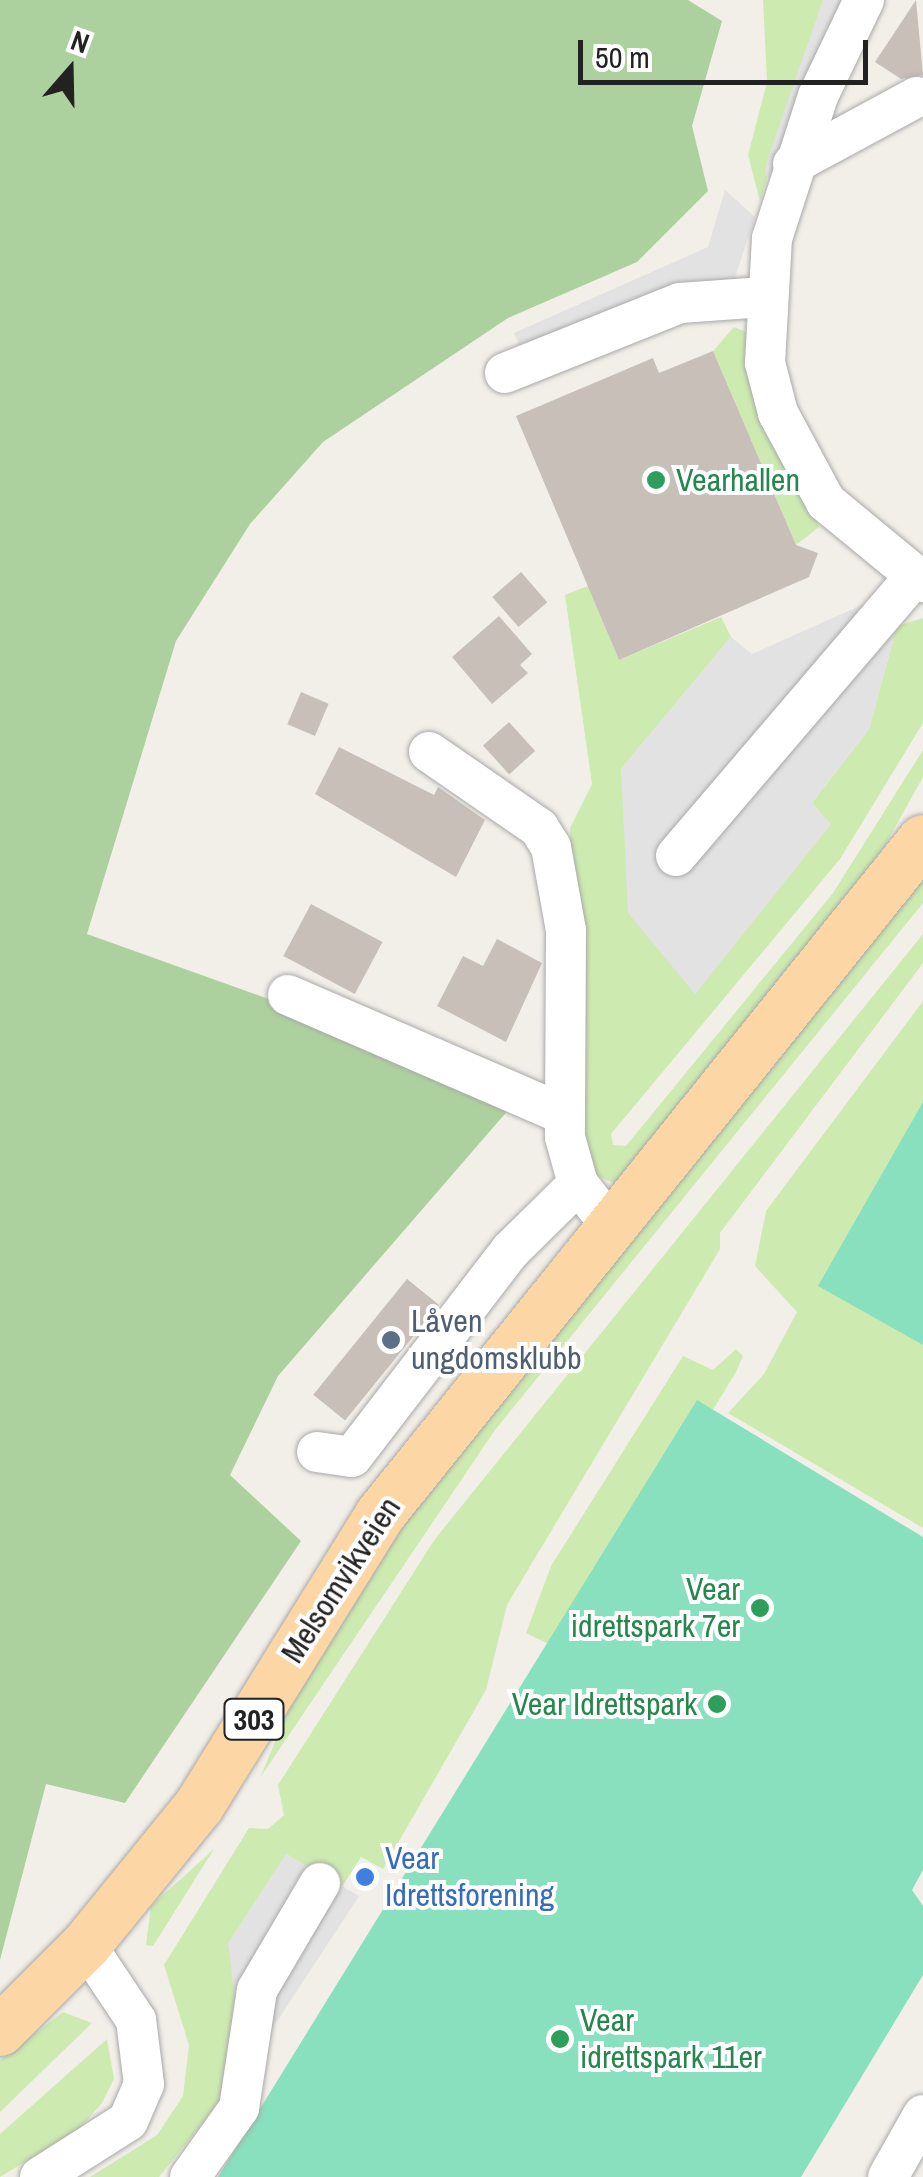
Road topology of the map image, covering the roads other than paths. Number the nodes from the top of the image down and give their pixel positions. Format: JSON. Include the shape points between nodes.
{"nodes":[{"id":1,"x":864,"y":0,"type":"edge"},
{"id":2,"x":916,"y":97,"type":"dead end"},
{"id":3,"x":793,"y":164,"type":"junction"},
{"id":4,"x":764,"y":297,"type":"junction"},
{"id":5,"x":505,"y":373,"type":"dead end"},
{"id":6,"x":919,"y":579,"type":"edge"},
{"id":7,"x":429,"y":752,"type":"dead end"},
{"id":8,"x":923,"y":840,"type":"edge"},
{"id":9,"x":676,"y":856,"type":"dead end"},
{"id":10,"x":288,"y":995,"type":"dead end"},
{"id":11,"x":563,"y":1114,"type":"junction"},
{"id":12,"x":578,"y":1184,"type":"junction"},
{"id":13,"x":609,"y":1222,"type":"junction"},
{"id":14,"x":318,"y":1452,"type":"dead end"},
{"id":15,"x":320,"y":1883,"type":"dead end"},
{"id":16,"x":86,"y":1945,"type":"junction"},
{"id":17,"x":0,"y":2031,"type":"edge"},
{"id":18,"x":923,"y":2114,"type":"edge"},
{"id":19,"x":40,"y":2177,"type":"edge"},
{"id":20,"x":190,"y":2177,"type":"edge"},
{"id":21,"x":888,"y":2177,"type":"edge"}],
"edges":[{"from":1,"to":3,"type":"street"},
{"from":2,"to":3,"type":"street"},
{"from":3,"to":4,"type":"street"},
{"from":4,"to":5,"type":"street","via":[[680,303]]},
{"from":4,"to":6,"type":"street","via":[[765,363],[796,456],[834,511]]},
{"from":6,"to":9,"type":"street"},
{"from":7,"to":11,"type":"street","via":[[551,846],[566,930]]},
{"from":8,"to":13,"type":"main road","name":"Melsomvikveien","number":"303"},
{"from":10,"to":11,"type":"street"},
{"from":11,"to":12,"type":"street"},
{"from":12,"to":13,"type":"street"},
{"from":12,"to":14,"type":"street","name":"Melsomvikveien","via":[[511,1250],[352,1456]]},
{"from":13,"to":16,"type":"main road","name":"Melsomvikveien","number":"303","via":[[380,1516],[199,1806]]},
{"from":15,"to":20,"type":"street","via":[[257,1990],[238,2108]]},
{"from":16,"to":17,"type":"main road","name":"Melsomvikveien","number":"303"},
{"from":16,"to":19,"type":"street","via":[[136,2020],[144,2084],[128,2121]]},
{"from":18,"to":21,"type":"street"}]}
